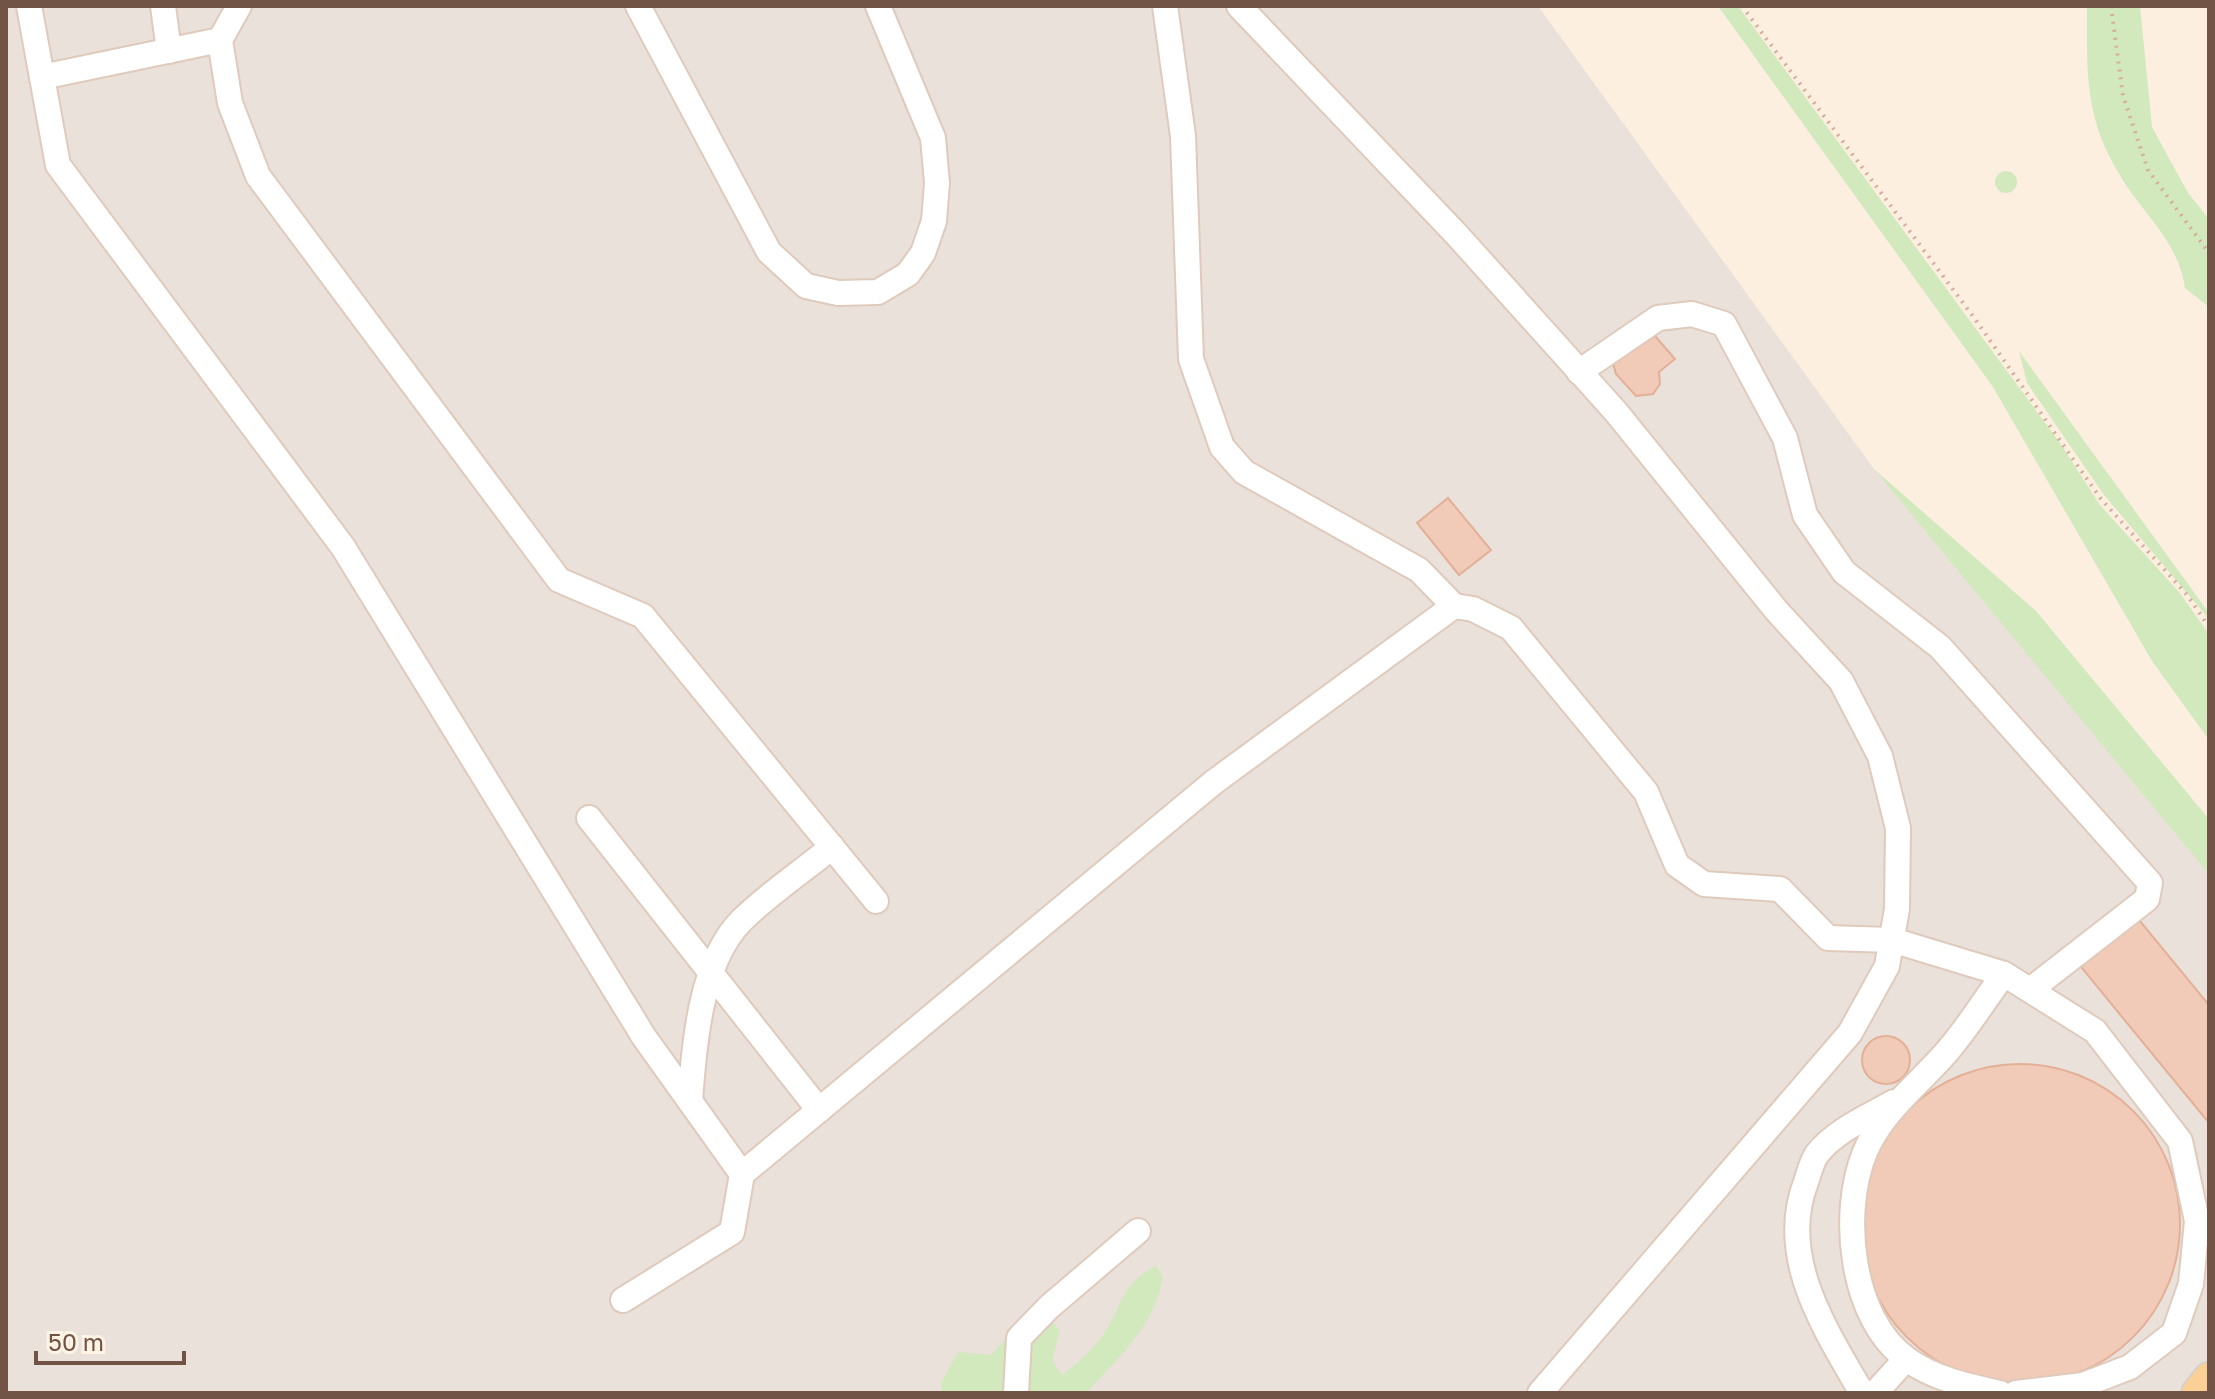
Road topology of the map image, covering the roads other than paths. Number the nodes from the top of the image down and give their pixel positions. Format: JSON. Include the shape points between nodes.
{"nodes":[{"id":1,"x":29,"y":6,"type":"edge"},
{"id":2,"x":163,"y":6,"type":"edge"},
{"id":3,"x":239,"y":6,"type":"edge"},
{"id":4,"x":638,"y":6,"type":"edge"},
{"id":5,"x":878,"y":6,"type":"edge"},
{"id":6,"x":1165,"y":6,"type":"edge"},
{"id":7,"x":1239,"y":6,"type":"edge"},
{"id":8,"x":220,"y":40,"type":"junction"},
{"id":9,"x":169,"y":51,"type":"junction"},
{"id":10,"x":42,"y":77,"type":"junction"},
{"id":11,"x":1579,"y":372,"type":"junction"},
{"id":12,"x":1454,"y":606,"type":"junction"},
{"id":13,"x":589,"y":818,"type":"dead end"},
{"id":14,"x":832,"y":847,"type":"junction"},
{"id":15,"x":876,"y":901,"type":"dead end"},
{"id":16,"x":1892,"y":940,"type":"junction"},
{"id":17,"x":711,"y":973,"type":"junction"},
{"id":18,"x":2004,"y":974,"type":"junction"},
{"id":19,"x":2030,"y":990,"type":"junction"},
{"id":20,"x":1899,"y":1099,"type":"junction"},
{"id":21,"x":690,"y":1101,"type":"junction"},
{"id":22,"x":819,"y":1110,"type":"junction"},
{"id":23,"x":742,"y":1174,"type":"junction"},
{"id":24,"x":1138,"y":1231,"type":"dead end"},
{"id":25,"x":623,"y":1300,"type":"dead end"},
{"id":26,"x":1906,"y":1359,"type":"junction"},
{"id":27,"x":2130,"y":1367,"type":"junction"},
{"id":28,"x":2209,"y":1378,"type":"edge"},
{"id":29,"x":1016,"y":1393,"type":"edge"},
{"id":30,"x":1540,"y":1393,"type":"edge"},
{"id":31,"x":1862,"y":1393,"type":"edge"},
{"id":32,"x":1875,"y":1393,"type":"edge"},
{"id":33,"x":2000,"y":1393,"type":"edge"},
{"id":34,"x":2016,"y":1393,"type":"edge"},
{"id":35,"x":2110,"y":1393,"type":"edge"},
{"id":36,"x":2197,"y":1393,"type":"edge"}],
"edges":[{"from":1,"to":10,"type":"lane"},
{"from":2,"to":9,"type":"lane"},
{"from":3,"to":8,"type":"lane"},
{"from":4,"to":5,"type":"lane","via":[[769,252],[806,286],[838,293],[878,292],[908,274],[923,253],[934,221],[933,138]]},
{"from":6,"to":12,"type":"lane","via":[[1183,136],[1191,359],[1222,447],[1244,472],[1419,570]]},
{"from":7,"to":11,"type":"lane"},
{"from":8,"to":9,"type":"lane"},
{"from":8,"to":14,"type":"lane","via":[[230,103],[258,176],[559,580],[643,616]]},
{"from":9,"to":10,"type":"lane"},
{"from":10,"to":21,"type":"lane","via":[[58,165],[343,547],[644,1037]]},
{"from":11,"to":16,"type":"lane","via":[[1841,681],[1880,756],[1898,828]]},
{"from":11,"to":19,"type":"lane","via":[[1658,318],[1692,314],[1724,324],[1785,438],[1805,515],[1844,572],[1940,647],[2150,883],[2147,899]]},
{"from":12,"to":16,"type":"lane","via":[[1473,609],[1511,628],[1646,792],[1677,865],[1704,884],[1780,889],[1828,938]]},
{"from":12,"to":22,"type":"lane","via":[[1214,782]]},
{"from":13,"to":17,"type":"lane"},
{"from":14,"to":15,"type":"lane"},
{"from":14,"to":17,"type":"lane","via":[[739,922]]},
{"from":16,"to":18,"type":"lane"},
{"from":16,"to":30,"type":"lane","via":[[1887,966],[1850,1033]]},
{"from":17,"to":21,"type":"lane","via":[[695,1033]]},
{"from":17,"to":22,"type":"lane"},
{"from":18,"to":19,"type":"lane"},
{"from":18,"to":20,"type":"lane","via":[[1949,1049]]},
{"from":19,"to":27,"type":"lane","via":[[2095,1031],[2180,1141],[2197,1221],[2191,1284],[2174,1333]]},
{"from":20,"to":26,"type":"lane","via":[[1866,1149],[1854,1185],[1850,1228],[1857,1271],[1877,1325]]},
{"from":20,"to":31,"type":"lane","via":[[1816,1154],[1794,1238],[1801,1271]]},
{"from":21,"to":23,"type":"lane"},
{"from":22,"to":23,"type":"lane"},
{"from":23,"to":25,"type":"lane","via":[[732,1232]]},
{"from":24,"to":29,"type":"lane","via":[[1019,1338]]},
{"from":26,"to":32,"type":"lane"},
{"from":26,"to":33,"type":"lane","via":[[1949,1381]]},
{"from":27,"to":34,"type":"lane","via":[[2083,1385]]},
{"from":27,"to":35,"type":"lane"},
{"from":28,"to":36,"type":"main road"}]}
